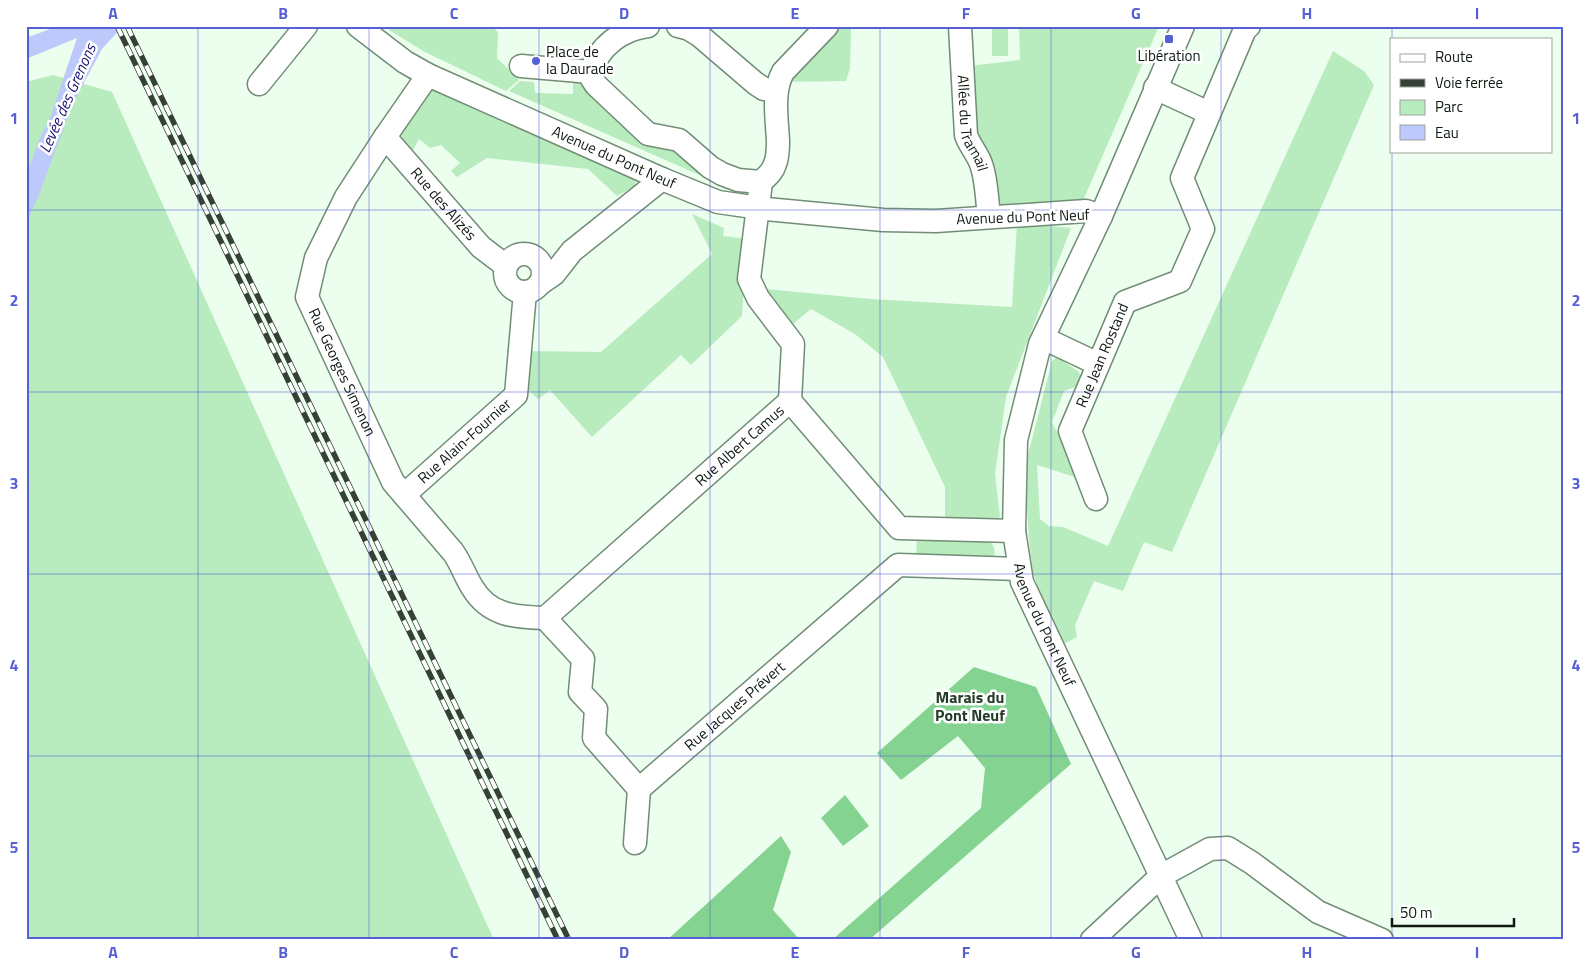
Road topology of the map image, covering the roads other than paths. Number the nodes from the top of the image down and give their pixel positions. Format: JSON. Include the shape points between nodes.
{"nodes":[{"id":1,"x":306,"y":26,"type":"edge"},
{"id":2,"x":358,"y":26,"type":"edge"},
{"id":3,"x":648,"y":26,"type":"edge"},
{"id":4,"x":678,"y":26,"type":"edge"},
{"id":5,"x":828,"y":26,"type":"edge"},
{"id":6,"x":960,"y":26,"type":"edge"},
{"id":7,"x":1183,"y":26,"type":"edge"},
{"id":8,"x":1249,"y":26,"type":"edge"},
{"id":9,"x":521,"y":66,"type":"dead end"},
{"id":10,"x":591,"y":72,"type":"junction"},
{"id":11,"x":428,"y":75,"type":"junction"},
{"id":12,"x":259,"y":84,"type":"dead end"},
{"id":13,"x":1155,"y":88,"type":"junction"},
{"id":14,"x":776,"y":91,"type":"junction"},
{"id":15,"x":1209,"y":113,"type":"junction"},
{"id":16,"x":385,"y":137,"type":"junction"},
{"id":17,"x":662,"y":179,"type":"junction"},
{"id":18,"x":761,"y":182,"type":"junction"},
{"id":19,"x":757,"y":208,"type":"junction"},
{"id":20,"x":1101,"y":216,"type":"junction"},
{"id":21,"x":989,"y":218,"type":"junction"},
{"id":22,"x":572,"y":251,"type":"junction"},
{"id":23,"x":538,"y":260,"type":"junction"},
{"id":24,"x":506,"y":266,"type":"junction"},
{"id":25,"x":533,"y":288,"type":"junction"},
{"id":26,"x":1042,"y":338,"type":"junction"},
{"id":27,"x":1098,"y":364,"type":"junction"},
{"id":28,"x":790,"y":401,"type":"junction"},
{"id":29,"x":404,"y":495,"type":"junction"},
{"id":30,"x":1096,"y":499,"type":"dead end"},
{"id":31,"x":899,"y":528,"type":"junction"},
{"id":32,"x":1014,"y":531,"type":"junction"},
{"id":33,"x":898,"y":565,"type":"junction"},
{"id":34,"x":1019,"y":569,"type":"junction"},
{"id":35,"x":545,"y":618,"type":"junction"},
{"id":36,"x":639,"y":789,"type":"junction"},
{"id":37,"x":635,"y":843,"type":"dead end"},
{"id":38,"x":1161,"y":876,"type":"junction"},
{"id":39,"x":1092,"y":940,"type":"edge"},
{"id":40,"x":1191,"y":940,"type":"edge"},
{"id":41,"x":1382,"y":940,"type":"edge"}],
"edges":[{"from":1,"to":12,"type":"street"},
{"from":2,"to":11,"type":"street","name":"Avenue du Pont Neuf","via":[[405,62]]},
{"from":3,"to":10,"type":"street","via":[[622,33],[602,50]]},
{"from":4,"to":14,"type":"street","via":[[699,35],[755,83]]},
{"from":5,"to":14,"type":"street","via":[[783,72]]},
{"from":6,"to":21,"type":"street","name":"Allée du Tramail","via":[[966,135],[982,166]]},
{"from":7,"to":13,"type":"street"},
{"from":8,"to":15,"type":"street","name":"Rue Jean Rostand"},
{"from":9,"to":10,"type":"street"},
{"from":10,"to":18,"type":"street","via":[[596,85],[648,134],[680,140],[722,174],[738,180]]},
{"from":11,"to":16,"type":"street","name":"Rue Georges Simenon"},
{"from":11,"to":17,"type":"street","name":"Avenue du Pont Neuf"},
{"from":13,"to":15,"type":"street"},
{"from":13,"to":20,"type":"street"},
{"from":14,"to":18,"type":"street","via":[[778,152],[770,174]]},
{"from":15,"to":27,"type":"street","name":"Rue Jean Rostand","via":[[1182,178],[1203,229],[1184,272],[1180,281],[1124,302]]},
{"from":16,"to":24,"type":"street","name":"Rue des Alizés","via":[[481,247]]},
{"from":16,"to":29,"type":"street","name":"Rue Georges Simenon","via":[[346,197],[316,258],[307,297],[393,482]]},
{"from":17,"to":19,"type":"street","name":"Avenue du Pont Neuf","via":[[718,202]]},
{"from":17,"to":22,"type":"street"},
{"from":18,"to":19,"type":"street"},
{"from":19,"to":21,"type":"street","name":"Avenue du Pont Neuf","via":[[883,220]]},
{"from":19,"to":28,"type":"street","via":[[749,279],[758,298],[793,344]]},
{"from":20,"to":21,"type":"street","name":"Avenue du Pont Neuf","via":[[1086,211]]},
{"from":20,"to":26,"type":"street","name":"Avenue du Pont Neuf"},
{"from":22,"to":23,"type":"street"},
{"from":22,"to":25,"type":"street","via":[[554,274]]},
{"from":23,"to":24,"type":"street","via":[[520,254],[509,260]]},
{"from":23,"to":25,"type":"street","via":[[543,270]]},
{"from":24,"to":25,"type":"street","via":[[504,272],[508,284],[518,292]]},
{"from":25,"to":29,"type":"street","name":"Rue Alain-Fournier","via":[[516,395]]},
{"from":26,"to":27,"type":"street"},
{"from":26,"to":32,"type":"street","name":"Avenue du Pont Neuf","via":[[1016,440]]},
{"from":27,"to":30,"type":"street","name":"Rue Jean Rostand","via":[[1070,431]]},
{"from":28,"to":31,"type":"street","name":"Rue Albert Camus"},
{"from":28,"to":35,"type":"street","name":"Rue Albert Camus"},
{"from":29,"to":35,"type":"street","name":"Rue Georges Simenon","via":[[453,552],[482,600],[504,614]]},
{"from":31,"to":32,"type":"street"},
{"from":31,"to":33,"type":"street"},
{"from":32,"to":34,"type":"street","name":"Avenue du Pont Neuf"},
{"from":33,"to":34,"type":"street"},
{"from":33,"to":36,"type":"street","name":"Rue Jacques Prévert"},
{"from":34,"to":38,"type":"street","name":"Avenue du Pont Neuf","via":[[1022,582]]},
{"from":35,"to":36,"type":"street","via":[[583,659],[580,692],[596,709],[594,738]]},
{"from":36,"to":37,"type":"street"},
{"from":38,"to":39,"type":"street"},
{"from":38,"to":40,"type":"street","name":"Avenue du Pont Neuf"},
{"from":38,"to":41,"type":"street","via":[[1210,849],[1228,848],[1318,912]]}]}
